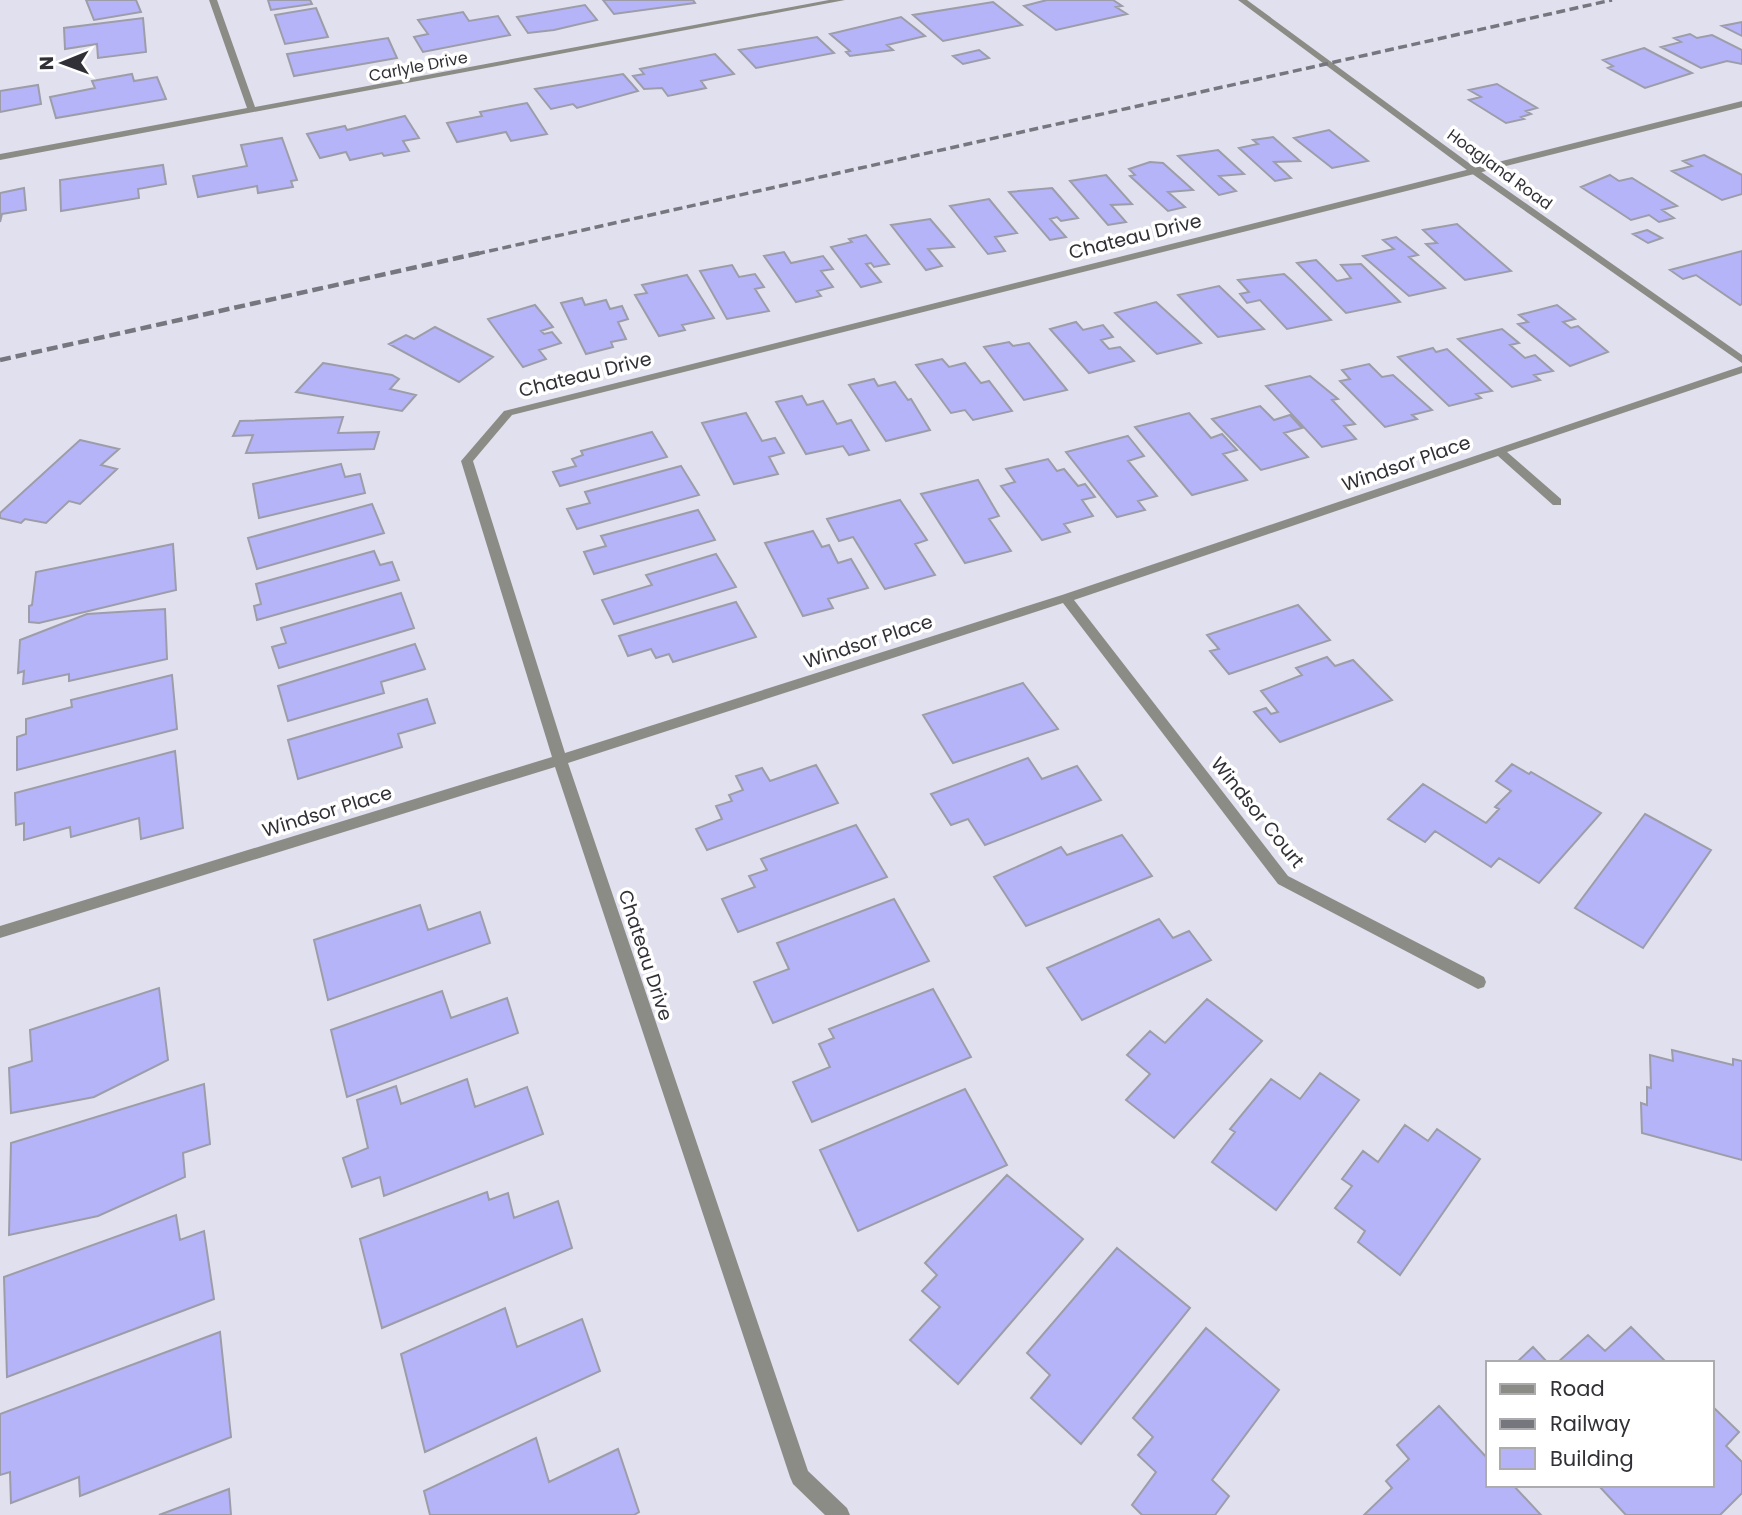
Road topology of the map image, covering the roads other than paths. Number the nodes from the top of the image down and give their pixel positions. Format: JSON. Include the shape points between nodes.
{"nodes":[{"id":1,"x":213,"y":0,"type":"edge"},
{"id":2,"x":841,"y":0,"type":"edge"},
{"id":3,"x":1242,"y":0,"type":"edge"},
{"id":4,"x":1742,"y":104,"type":"edge"},
{"id":5,"x":252,"y":111,"type":"junction"},
{"id":6,"x":0,"y":157,"type":"edge"},
{"id":7,"x":1474,"y":171,"type":"junction"},
{"id":8,"x":1742,"y":360,"type":"edge"},
{"id":9,"x":1742,"y":369,"type":"edge"},
{"id":10,"x":1499,"y":451,"type":"junction"},
{"id":11,"x":1557,"y":502,"type":"dead end"},
{"id":12,"x":1066,"y":598,"type":"junction"},
{"id":13,"x":560,"y":760,"type":"junction"},
{"id":14,"x":0,"y":932,"type":"edge"},
{"id":15,"x":1478,"y":982,"type":"dead end"},
{"id":16,"x":840,"y":1515,"type":"edge"}],
"edges":[{"from":1,"to":5,"type":"street"},
{"from":2,"to":5,"type":"street","name":"Carlyle Drive"},
{"from":3,"to":7,"type":"street","name":"Hoagland Road"},
{"from":4,"to":7,"type":"street","name":"Chateau Drive"},
{"from":5,"to":6,"type":"street","name":"Carlyle Drive"},
{"from":7,"to":8,"type":"street","name":"Hoagland Road"},
{"from":7,"to":13,"type":"street","name":"Chateau Drive","via":[[508,413],[467,461]]},
{"from":9,"to":10,"type":"street","name":"Windsor Place"},
{"from":10,"to":11,"type":"street"},
{"from":10,"to":12,"type":"street","name":"Windsor Place"},
{"from":12,"to":13,"type":"street","name":"Windsor Place"},
{"from":12,"to":15,"type":"street","name":"Windsor Court","via":[[1283,880]]},
{"from":13,"to":14,"type":"street","name":"Windsor Place"},
{"from":13,"to":16,"type":"street","name":"Chateau Drive","via":[[800,1477]]}]}
